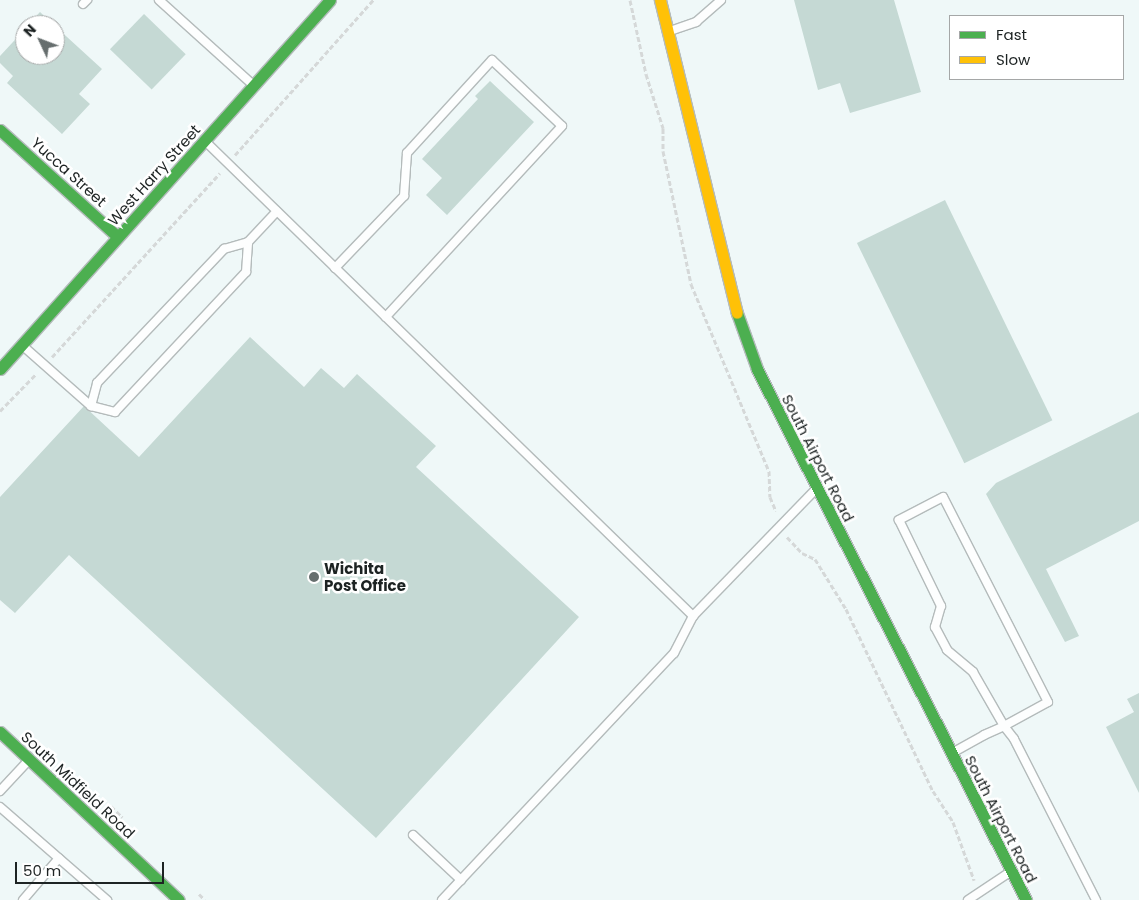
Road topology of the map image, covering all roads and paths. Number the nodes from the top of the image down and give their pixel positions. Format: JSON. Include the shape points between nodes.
{"nodes":[{"id":1,"x":159,"y":0,"type":"edge"},
{"id":2,"x":330,"y":0,"type":"edge"},
{"id":3,"x":373,"y":0,"type":"edge"},
{"id":4,"x":660,"y":0,"type":"edge"},
{"id":5,"x":721,"y":0,"type":"edge"},
{"id":6,"x":668,"y":32,"type":"junction"},
{"id":7,"x":254,"y":86,"type":"junction"},
{"id":8,"x":0,"y":130,"type":"edge"},
{"id":9,"x":205,"y":141,"type":"junction"},
{"id":10,"x":228,"y":163,"type":"junction"},
{"id":11,"x":277,"y":211,"type":"junction"},
{"id":12,"x":118,"y":237,"type":"junction"},
{"id":13,"x":248,"y":242,"type":"junction"},
{"id":14,"x":335,"y":268,"type":"junction"},
{"id":15,"x":386,"y":317,"type":"junction"},
{"id":16,"x":22,"y":344,"type":"junction"},
{"id":17,"x":45,"y":365,"type":"junction"},
{"id":18,"x":0,"y":369,"type":"edge"},
{"id":19,"x":91,"y":406,"type":"junction"},
{"id":20,"x":0,"y":411,"type":"edge"},
{"id":21,"x":816,"y":489,"type":"junction"},
{"id":22,"x":693,"y":616,"type":"junction"},
{"id":23,"x":1004,"y":726,"type":"junction"},
{"id":24,"x":0,"y":732,"type":"edge"},
{"id":25,"x":952,"y":753,"type":"junction"},
{"id":26,"x":29,"y":760,"type":"junction"},
{"id":27,"x":0,"y":792,"type":"edge"},
{"id":28,"x":0,"y":807,"type":"edge"},
{"id":29,"x":413,"y":834,"type":"dead end"},
{"id":30,"x":59,"y":858,"type":"junction"},
{"id":31,"x":1011,"y":871,"type":"junction"},
{"id":32,"x":461,"y":880,"type":"junction"},
{"id":33,"x":177,"y":899,"type":"edge"},
{"id":34,"x":23,"y":900,"type":"edge"},
{"id":35,"x":108,"y":900,"type":"edge"},
{"id":36,"x":442,"y":900,"type":"edge"},
{"id":37,"x":968,"y":900,"type":"edge"},
{"id":38,"x":1026,"y":900,"type":"edge"},
{"id":39,"x":1096,"y":900,"type":"edge"}],
"edges":[{"from":1,"to":7,"type":"lane"},
{"from":2,"to":7,"type":"street","name":"West Harry Street"},
{"from":3,"to":10,"type":"path"},
{"from":4,"to":6,"type":"street","name":"South Airport Road"},
{"from":5,"to":6,"type":"lane","via":[[696,22]]},
{"from":6,"to":21,"type":"street","name":"South Airport Road","via":[[728,288],[757,368]]},
{"from":7,"to":9,"type":"street","name":"West Harry Street"},
{"from":8,"to":12,"type":"street","name":"Yucca Street"},
{"from":9,"to":10,"type":"lane"},
{"from":9,"to":12,"type":"street","name":"West Harry Street"},
{"from":10,"to":11,"type":"lane"},
{"from":10,"to":17,"type":"path"},
{"from":11,"to":13,"type":"lane"},
{"from":11,"to":14,"type":"lane"},
{"from":12,"to":16,"type":"street","name":"West Harry Street"},
{"from":13,"to":19,"type":"lane","via":[[224,249],[96,383]]},
{"from":13,"to":19,"type":"lane","via":[[246,272],[115,412]]},
{"from":14,"to":15,"type":"lane"},
{"from":14,"to":15,"type":"lane","via":[[404,196],[407,153],[492,60],[562,126]]},
{"from":15,"to":22,"type":"lane"},
{"from":16,"to":17,"type":"lane"},
{"from":16,"to":18,"type":"street","name":"West Harry Street"},
{"from":17,"to":19,"type":"lane"},
{"from":17,"to":20,"type":"path"},
{"from":21,"to":22,"type":"lane"},
{"from":21,"to":25,"type":"street","name":"South Airport Road"},
{"from":22,"to":32,"type":"lane","via":[[674,653]]},
{"from":23,"to":23,"type":"lane","via":[[973,672],[943,642],[935,627],[941,606],[899,520],[943,497],[1048,702]]},
{"from":23,"to":25,"type":"lane"},
{"from":23,"to":39,"type":"lane"},
{"from":24,"to":26,"type":"street","name":"South Midfield Road"},
{"from":25,"to":31,"type":"street","name":"South Airport Road"},
{"from":26,"to":27,"type":"lane"},
{"from":26,"to":33,"type":"street","name":"South Midfield Road"},
{"from":28,"to":30,"type":"lane"},
{"from":29,"to":32,"type":"lane"},
{"from":30,"to":34,"type":"lane"},
{"from":30,"to":35,"type":"lane"},
{"from":31,"to":37,"type":"lane"},
{"from":31,"to":38,"type":"street","name":"South Airport Road"},
{"from":32,"to":36,"type":"lane"}]}
